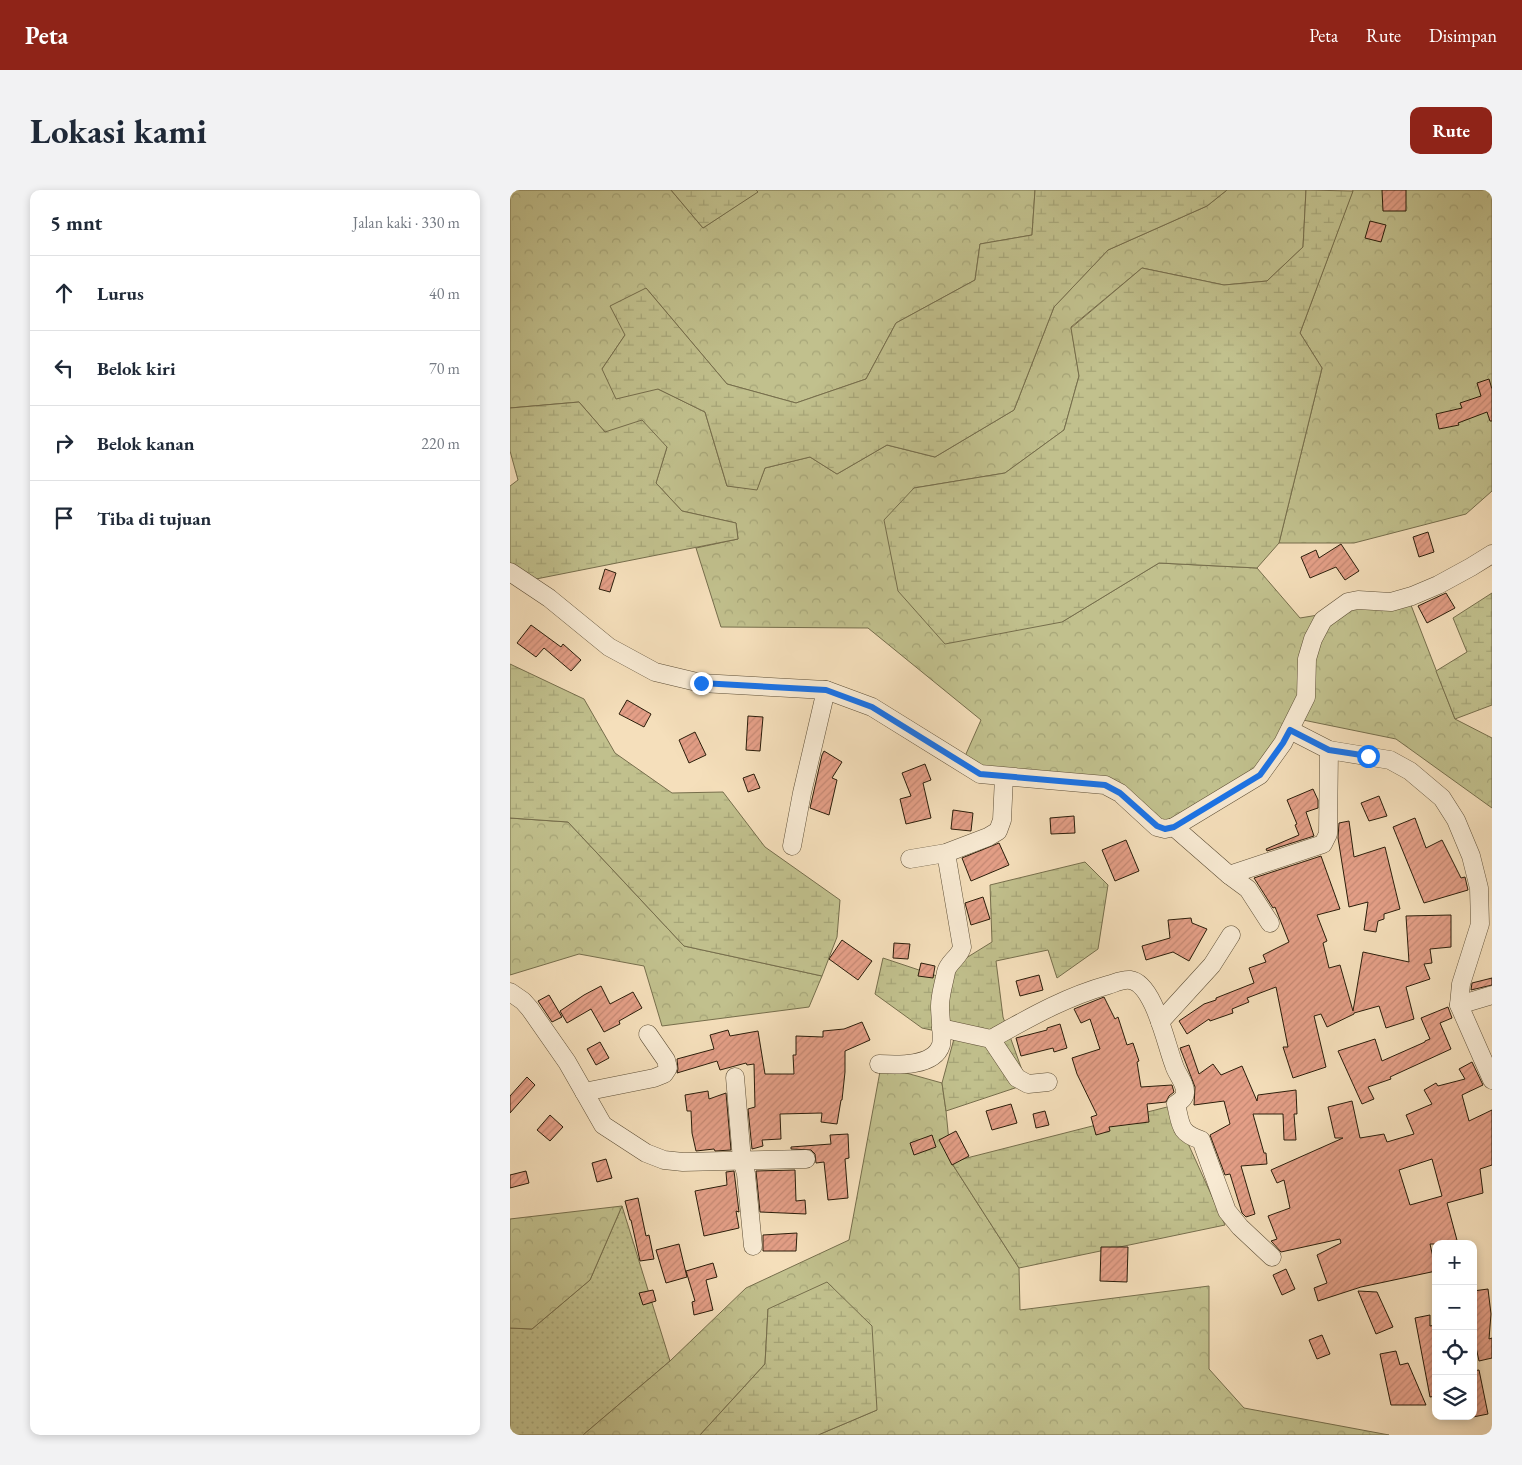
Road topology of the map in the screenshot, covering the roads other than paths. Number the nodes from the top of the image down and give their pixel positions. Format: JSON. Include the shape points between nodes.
{"nodes":[{"id":1,"x":1492,"y":554,"type":"edge"},
{"id":2,"x":510,"y":572,"type":"edge"},
{"id":3,"x":826,"y":690,"type":"junction"},
{"id":4,"x":1290,"y":730,"type":"junction"},
{"id":5,"x":1329,"y":750,"type":"junction"},
{"id":6,"x":1004,"y":777,"type":"junction"},
{"id":7,"x":1174,"y":827,"type":"junction"},
{"id":8,"x":792,"y":846,"type":"dead end"},
{"id":9,"x":946,"y":853,"type":"junction"},
{"id":10,"x":910,"y":859,"type":"dead end"},
{"id":11,"x":1229,"y":875,"type":"junction"},
{"id":12,"x":1270,"y":923,"type":"dead end"},
{"id":13,"x":1231,"y":936,"type":"dead end"},
{"id":14,"x":510,"y":992,"type":"edge"},
{"id":15,"x":1492,"y":995,"type":"edge"},
{"id":16,"x":1459,"y":1005,"type":"junction"},
{"id":17,"x":1160,"y":1022,"type":"junction"},
{"id":18,"x":941,"y":1028,"type":"junction"},
{"id":19,"x":648,"y":1034,"type":"dead end"},
{"id":20,"x":991,"y":1039,"type":"junction"},
{"id":21,"x":879,"y":1064,"type":"dead end"},
{"id":22,"x":735,"y":1077,"type":"dead end"},
{"id":23,"x":1492,"y":1080,"type":"edge"},
{"id":24,"x":1048,"y":1082,"type":"dead end"},
{"id":25,"x":584,"y":1092,"type":"junction"},
{"id":26,"x":806,"y":1159,"type":"dead end"},
{"id":27,"x":742,"y":1160,"type":"junction"},
{"id":28,"x":753,"y":1246,"type":"dead end"},
{"id":29,"x":1272,"y":1257,"type":"dead end"}],
"edges":[{"from":1,"to":4,"type":"street","via":[[1412,596],[1391,602],[1348,602],[1323,620],[1307,659],[1306,697]]},
{"from":2,"to":3,"type":"street","via":[[549,598],[609,647],[655,672],[701,683]]},
{"from":3,"to":6,"type":"street","via":[[872,707],[980,774]]},
{"from":3,"to":8,"type":"street"},
{"from":4,"to":5,"type":"street"},
{"from":4,"to":7,"type":"street","via":[[1260,775]]},
{"from":5,"to":11,"type":"street","via":[[1328,834],[1322,844]]},
{"from":5,"to":16,"type":"street","via":[[1390,760],[1410,770],[1442,798],[1456,820],[1471,856],[1479,888],[1480,924],[1461,984]]},
{"from":6,"to":7,"type":"street","via":[[1105,785],[1120,793],[1157,826],[1165,829]]},
{"from":6,"to":9,"type":"street","via":[[1002,820],[998,831]]},
{"from":7,"to":11,"type":"street"},
{"from":9,"to":10,"type":"street"},
{"from":9,"to":18,"type":"street","via":[[962,947],[947,968],[940,1004]]},
{"from":11,"to":12,"type":"street","via":[[1248,889]]},
{"from":13,"to":17,"type":"street","via":[[1212,964]]},
{"from":14,"to":25,"type":"street","via":[[530,1009]]},
{"from":15,"to":16,"type":"street"},
{"from":16,"to":23,"type":"street"},
{"from":17,"to":20,"type":"street","via":[[1147,992],[1136,982],[1128,980],[1056,1003]]},
{"from":17,"to":29,"type":"street","via":[[1186,1091],[1176,1104],[1183,1131],[1201,1140],[1227,1211]]},
{"from":18,"to":20,"type":"street"},
{"from":18,"to":21,"type":"street","via":[[941,1045],[933,1057],[898,1065]]},
{"from":19,"to":25,"type":"street","via":[[666,1060],[668,1068],[664,1074]]},
{"from":20,"to":24,"type":"street","via":[[1017,1078],[1028,1084]]},
{"from":22,"to":27,"type":"street"},
{"from":25,"to":27,"type":"street","via":[[603,1125],[664,1160]]},
{"from":26,"to":27,"type":"street"},
{"from":27,"to":28,"type":"street"}]}
